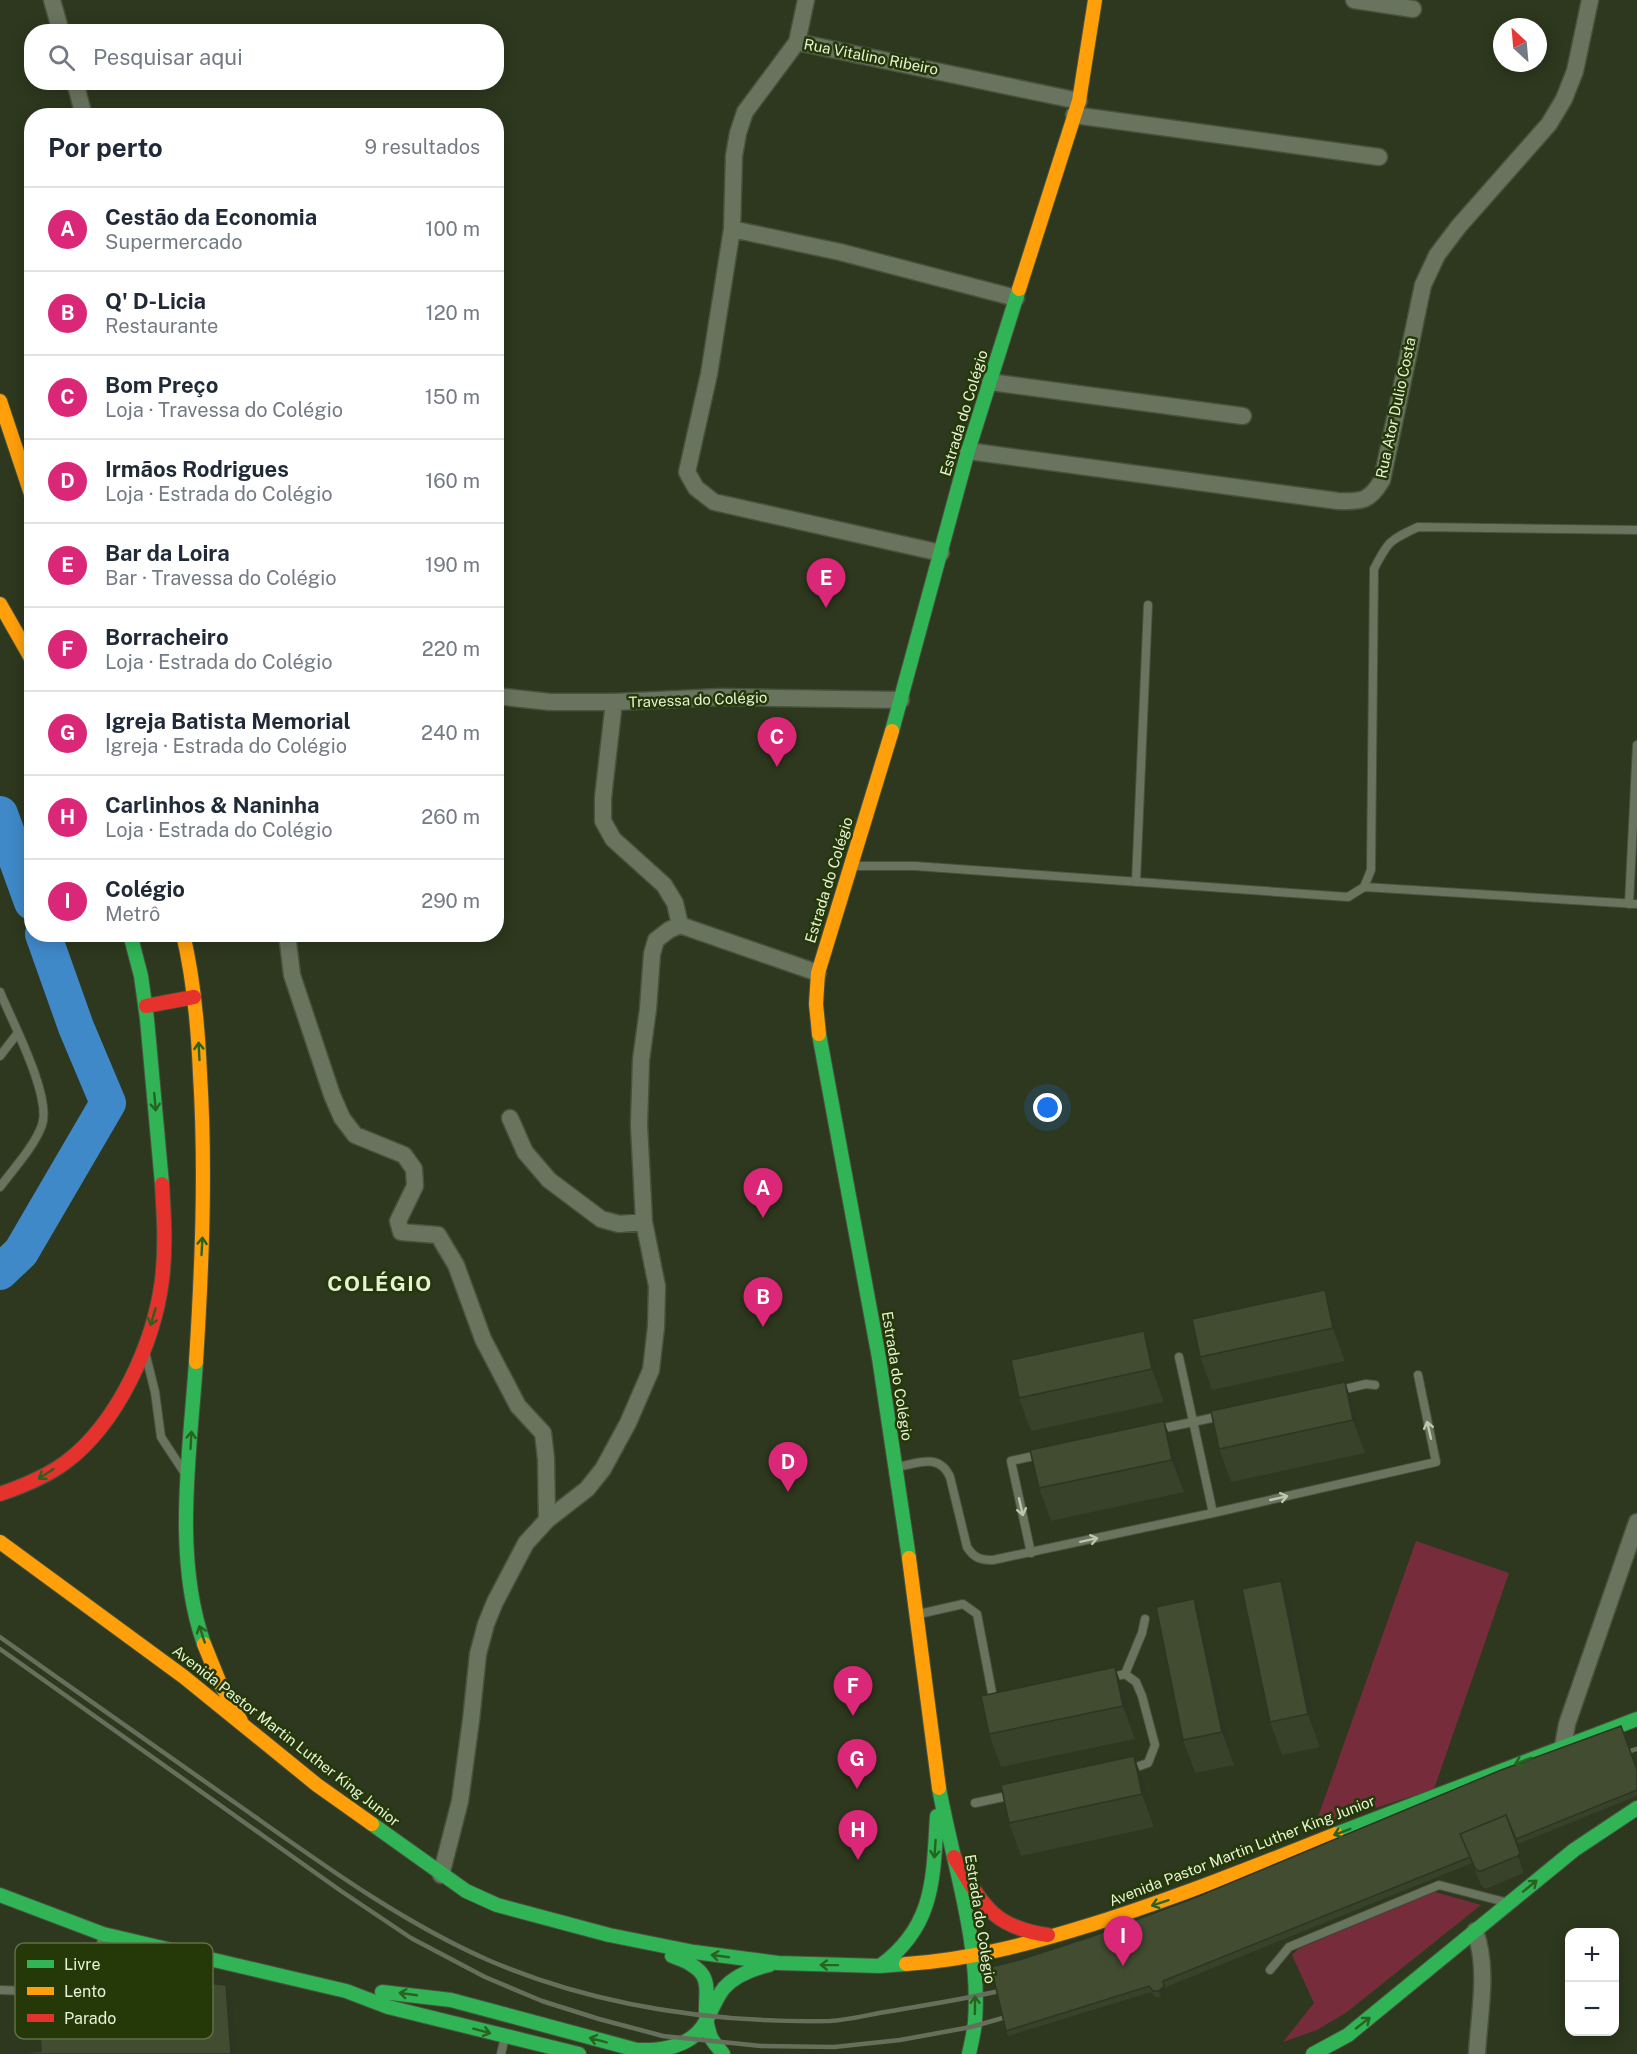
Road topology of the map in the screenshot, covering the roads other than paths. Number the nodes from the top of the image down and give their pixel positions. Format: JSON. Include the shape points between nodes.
{"nodes":[{"id":1,"x":52,"y":0,"type":"edge"},
{"id":2,"x":806,"y":0,"type":"edge"},
{"id":3,"x":1095,"y":0,"type":"edge"},
{"id":4,"x":1354,"y":0,"type":"edge"},
{"id":5,"x":1590,"y":0,"type":"edge"},
{"id":6,"x":1413,"y":9,"type":"dead end"},
{"id":7,"x":59,"y":24,"type":"edge"},
{"id":8,"x":797,"y":42,"type":"junction"},
{"id":9,"x":77,"y":90,"type":"edge"},
{"id":10,"x":82,"y":108,"type":"edge"},
{"id":11,"x":1077,"y":108,"type":"junction"},
{"id":12,"x":1379,"y":157,"type":"dead end"},
{"id":13,"x":732,"y":229,"type":"junction"},
{"id":14,"x":1016,"y":298,"type":"junction"},
{"id":15,"x":990,"y":382,"type":"junction"},
{"id":16,"x":0,"y":401,"type":"edge"},
{"id":17,"x":1243,"y":416,"type":"dead end"},
{"id":18,"x":968,"y":451,"type":"junction"},
{"id":19,"x":24,"y":473,"type":"edge"},
{"id":20,"x":1637,"y":530,"type":"edge"},
{"id":21,"x":941,"y":553,"type":"junction"},
{"id":22,"x":0,"y":604,"type":"edge"},
{"id":23,"x":1148,"y":605,"type":"dead end"},
{"id":24,"x":24,"y":645,"type":"edge"},
{"id":25,"x":504,"y":697,"type":"edge"},
{"id":26,"x":900,"y":700,"type":"junction"},
{"id":27,"x":614,"y":702,"type":"junction"},
{"id":28,"x":1637,"y":745,"type":"edge"},
{"id":29,"x":849,"y":866,"type":"junction"},
{"id":30,"x":1136,"y":882,"type":"junction"},
{"id":31,"x":1364,"y":887,"type":"junction"},
{"id":32,"x":1633,"y":904,"type":"edge"},
{"id":33,"x":680,"y":925,"type":"junction"},
{"id":34,"x":132,"y":942,"type":"edge"},
{"id":35,"x":185,"y":942,"type":"edge"},
{"id":36,"x":288,"y":942,"type":"edge"},
{"id":37,"x":818,"y":973,"type":"junction"},
{"id":38,"x":0,"y":992,"type":"edge"},
{"id":39,"x":194,"y":997,"type":"junction"},
{"id":40,"x":146,"y":1006,"type":"junction"},
{"id":41,"x":17,"y":1034,"type":"junction"},
{"id":42,"x":0,"y":1056,"type":"edge"},
{"id":43,"x":510,"y":1119,"type":"dead end"},
{"id":44,"x":0,"y":1187,"type":"edge"},
{"id":45,"x":644,"y":1222,"type":"junction"},
{"id":46,"x":144,"y":1347,"type":"junction"},
{"id":47,"x":1179,"y":1357,"type":"dead end"},
{"id":48,"x":1418,"y":1375,"type":"dead end"},
{"id":49,"x":1375,"y":1385,"type":"dead end"},
{"id":50,"x":1332,"y":1392,"type":"edge"},
{"id":51,"x":1228,"y":1414,"type":"edge"},
{"id":52,"x":1193,"y":1422,"type":"junction"},
{"id":53,"x":1148,"y":1431,"type":"edge"},
{"id":54,"x":1057,"y":1451,"type":"edge"},
{"id":55,"x":895,"y":1467,"type":"junction"},
{"id":56,"x":189,"y":1479,"type":"junction"},
{"id":57,"x":0,"y":1494,"type":"edge"},
{"id":58,"x":1213,"y":1513,"type":"junction"},
{"id":59,"x":547,"y":1520,"type":"junction"},
{"id":60,"x":1637,"y":1522,"type":"edge"},
{"id":61,"x":0,"y":1542,"type":"edge"},
{"id":62,"x":1031,"y":1553,"type":"junction"},
{"id":63,"x":916,"y":1614,"type":"junction"},
{"id":64,"x":1145,"y":1619,"type":"dead end"},
{"id":65,"x":1125,"y":1674,"type":"junction"},
{"id":66,"x":1103,"y":1679,"type":"edge"},
{"id":67,"x":1006,"y":1702,"type":"edge"},
{"id":68,"x":1637,"y":1719,"type":"edge"},
{"id":69,"x":243,"y":1725,"type":"junction"},
{"id":70,"x":1563,"y":1746,"type":"junction"},
{"id":71,"x":1123,"y":1771,"type":"edge"},
{"id":72,"x":939,"y":1790,"type":"junction"},
{"id":73,"x":1020,"y":1793,"type":"edge"},
{"id":74,"x":975,"y":1803,"type":"dead end"},
{"id":75,"x":1637,"y":1808,"type":"edge"},
{"id":76,"x":954,"y":1857,"type":"junction"},
{"id":77,"x":441,"y":1875,"type":"junction"},
{"id":78,"x":0,"y":1895,"type":"edge"},
{"id":79,"x":1509,"y":1903,"type":"junction"},
{"id":80,"x":1475,"y":1930,"type":"junction"},
{"id":81,"x":103,"y":1934,"type":"junction"},
{"id":82,"x":609,"y":1935,"type":"junction"},
{"id":83,"x":1054,"y":1936,"type":"junction"},
{"id":84,"x":102,"y":1943,"type":"edge"},
{"id":85,"x":141,"y":1943,"type":"edge"},
{"id":86,"x":971,"y":1956,"type":"junction"},
{"id":87,"x":213,"y":1960,"type":"edge"},
{"id":88,"x":778,"y":1964,"type":"junction"},
{"id":89,"x":880,"y":1966,"type":"junction"},
{"id":90,"x":1270,"y":1970,"type":"dead end"},
{"id":91,"x":0,"y":1990,"type":"edge"},
{"id":92,"x":15,"y":1991,"type":"edge"},
{"id":93,"x":346,"y":1991,"type":"junction"},
{"id":94,"x":707,"y":2020,"type":"junction"},
{"id":95,"x":505,"y":2037,"type":"junction"},
{"id":96,"x":501,"y":2054,"type":"edge"},
{"id":97,"x":579,"y":2054,"type":"edge"},
{"id":98,"x":723,"y":2054,"type":"edge"},
{"id":99,"x":969,"y":2054,"type":"edge"},
{"id":100,"x":1313,"y":2054,"type":"edge"},
{"id":101,"x":1477,"y":2054,"type":"edge"}],
"edges":[{"from":1,"to":7,"type":"street"},
{"from":2,"to":8,"type":"street"},
{"from":3,"to":11,"type":"main road","name":"Estrada do Colégio"},
{"from":4,"to":6,"type":"street"},
{"from":5,"to":18,"type":"street","name":"Rua Ator Dulio Costa","via":[[1575,71],[1564,99],[1549,123],[1437,255],[1423,285],[1382,480],[1369,497],[1360,502],[1338,501]]},
{"from":8,"to":11,"type":"street","name":"Rua Vitalino Ribeiro"},
{"from":8,"to":13,"type":"street","name":"Rua Vitalino Ribeiro","via":[[745,112],[734,156]]},
{"from":9,"to":10,"type":"street"},
{"from":11,"to":12,"type":"street","name":"Rua Vitalino Ribeiro"},
{"from":11,"to":14,"type":"main road","name":"Estrada do Colégio"},
{"from":13,"to":14,"type":"street","via":[[840,252]]},
{"from":13,"to":21,"type":"street","name":"Rua Vitalino Ribeiro","via":[[709,374],[687,472],[696,488],[714,502]]},
{"from":14,"to":15,"type":"main road","name":"Estrada do Colégio"},
{"from":15,"to":17,"type":"street"},
{"from":15,"to":18,"type":"main road","name":"Estrada do Colégio"},
{"from":16,"to":19,"type":"main road"},
{"from":18,"to":21,"type":"main road","name":"Estrada do Colégio"},
{"from":20,"to":31,"type":"lane","via":[[1418,527],[1385,546],[1374,569],[1371,870]]},
{"from":21,"to":26,"type":"main road","name":"Estrada do Colégio"},
{"from":22,"to":24,"type":"main road"},
{"from":23,"to":30,"type":"lane"},
{"from":25,"to":27,"type":"street","name":"Travessa do Colégio"},
{"from":26,"to":27,"type":"street","name":"Travessa do Colégio","via":[[721,698]]},
{"from":26,"to":29,"type":"main road","name":"Estrada do Colégio"},
{"from":27,"to":33,"type":"street","via":[[603,821],[613,839],[664,885],[675,903]]},
{"from":28,"to":32,"type":"lane"},
{"from":29,"to":30,"type":"lane","via":[[915,866]]},
{"from":29,"to":37,"type":"main road","name":"Estrada do Colégio"},
{"from":30,"to":31,"type":"lane","via":[[1348,897]]},
{"from":31,"to":32,"type":"lane"},
{"from":33,"to":37,"type":"street"},
{"from":33,"to":45,"type":"street","via":[[656,940],[652,954],[639,1125]]},
{"from":34,"to":40,"type":"main road"},
{"from":35,"to":39,"type":"main road"},
{"from":36,"to":59,"type":"street","via":[[292,975],[342,1118],[355,1135],[404,1155],[414,1169],[415,1186],[398,1221],[401,1232],[438,1236],[456,1265],[483,1339],[518,1406],[543,1433]]},
{"from":37,"to":55,"type":"main road","name":"Estrada do Colégio","via":[[817,1020]]},
{"from":38,"to":41,"type":"lane"},
{"from":39,"to":40,"type":"main road"},
{"from":56,"to":39,"type":"main road","one_way":true,"via":[[203,1220],[202,1106]]},
{"from":40,"to":46,"type":"main road","one_way":true,"via":[[164,1205],[164,1257],[158,1300]]},
{"from":41,"to":42,"type":"lane"},
{"from":41,"to":44,"type":"lane","via":[[33,1067],[43,1102],[43,1122]]},
{"from":43,"to":45,"type":"street","via":[[525,1152],[549,1180],[601,1219],[619,1224]]},
{"from":45,"to":59,"type":"street","via":[[657,1286],[651,1370],[603,1469],[587,1489]]},
{"from":46,"to":56,"type":"lane","via":[[161,1437]]},
{"from":46,"to":57,"type":"main road","one_way":true,"via":[[126,1388],[105,1421],[72,1457],[37,1480]]},
{"from":47,"to":52,"type":"lane"},
{"from":58,"to":48,"type":"lane","one_way":true,"via":[[1436,1462]]},
{"from":49,"to":50,"type":"lane"},
{"from":51,"to":52,"type":"lane"},
{"from":52,"to":53,"type":"lane"},
{"from":52,"to":58,"type":"lane"},
{"from":54,"to":62,"type":"lane","one_way":true,"via":[[1011,1461]]},
{"from":55,"to":62,"type":"lane","via":[[935,1461],[945,1467],[972,1555],[993,1560]]},
{"from":55,"to":63,"type":"main road","name":"Estrada do Colégio"},
{"from":69,"to":56,"type":"main road","one_way":true,"via":[[222,1689],[194,1611],[188,1569]]},
{"from":62,"to":58,"type":"lane","one_way":true},
{"from":59,"to":77,"type":"street","via":[[526,1543],[486,1624],[478,1654],[460,1800]]},
{"from":60,"to":70,"type":"street","via":[[1567,1724]]},
{"from":61,"to":69,"type":"main road","name":"Avenida Pastor Martin Luther King Junior"},
{"from":63,"to":67,"type":"lane","via":[[963,1604],[977,1614],[993,1698]]},
{"from":63,"to":72,"type":"main road","name":"Estrada do Colégio"},
{"from":64,"to":65,"type":"lane"},
{"from":65,"to":66,"type":"lane"},
{"from":65,"to":71,"type":"lane","via":[[1136,1682],[1142,1696],[1155,1745],[1148,1763]]},
{"from":68,"to":70,"type":"main road","name":"Avenida Pastor Martin Luther King Junior"},
{"from":69,"to":77,"type":"main road","name":"Avenida Pastor Martin Luther King Junior","via":[[317,1785]]},
{"from":70,"to":83,"type":"main road","name":"Avenida Pastor Martin Luther King Junior","one_way":true,"via":[[1168,1900]]},
{"from":72,"to":76,"type":"main road","name":"Estrada do Colégio"},
{"from":72,"to":89,"type":"main road","name":"Estrada do Colégio","one_way":true,"via":[[928,1899],[909,1943]]},
{"from":73,"to":74,"type":"lane"},
{"from":79,"to":75,"type":"main road","one_way":true,"via":[[1597,1833]]},
{"from":76,"to":83,"type":"main road","via":[[993,1914],[1009,1926]]},
{"from":76,"to":86,"type":"main road","name":"Estrada do Colégio"},
{"from":77,"to":82,"type":"main road","name":"Avenida Pastor Martin Luther King Junior","via":[[497,1905]]},
{"from":78,"to":81,"type":"main road"},
{"from":79,"to":80,"type":"main road"},
{"from":79,"to":90,"type":"lane","via":[[1439,1885],[1289,1947]]},
{"from":100,"to":80,"type":"main road","one_way":true,"via":[[1348,2035]]},
{"from":80,"to":101,"type":"street","via":[[1483,1969]]},
{"from":81,"to":84,"type":"lane"},
{"from":81,"to":85,"type":"main road"},
{"from":88,"to":82,"type":"main road","name":"Avenida Pastor Martin Luther King Junior","one_way":true},
{"from":82,"to":94,"type":"main road","via":[[696,1966],[705,1976],[709,1994]]},
{"from":83,"to":86,"type":"main road","name":"Avenida Pastor Martin Luther King Junior"},
{"from":86,"to":89,"type":"main road","name":"Avenida Pastor Martin Luther King Junior"},
{"from":99,"to":86,"type":"main road","name":"Estrada do Colégio","one_way":true,"via":[[975,1998]]},
{"from":87,"to":93,"type":"main road"},
{"from":89,"to":88,"type":"main road","name":"Avenida Pastor Martin Luther King Junior","one_way":true},
{"from":88,"to":94,"type":"main road","via":[[739,1975],[718,1994]]},
{"from":91,"to":92,"type":"lane"},
{"from":94,"to":93,"type":"main road","one_way":true,"via":[[699,2032],[670,2048],[637,2050],[451,2000]]},
{"from":93,"to":95,"type":"main road","one_way":true,"via":[[388,2007]]},
{"from":94,"to":98,"type":"main road","via":[[710,2036]]},
{"from":95,"to":96,"type":"lane"},
{"from":95,"to":97,"type":"main road"}]}
